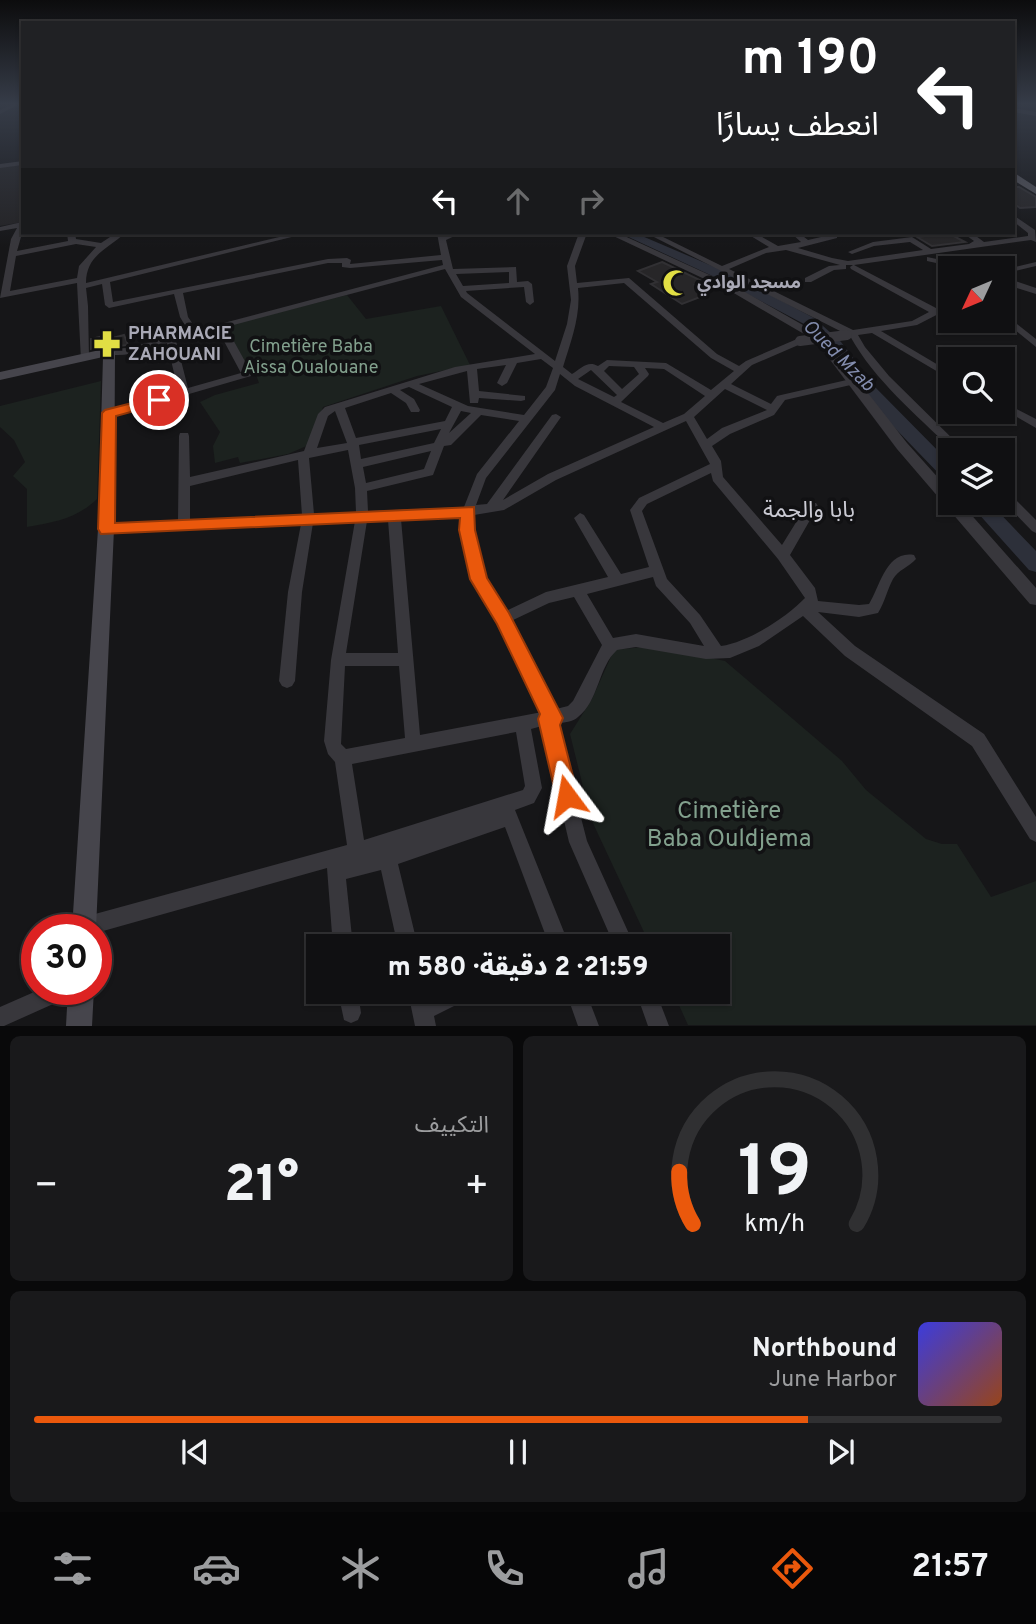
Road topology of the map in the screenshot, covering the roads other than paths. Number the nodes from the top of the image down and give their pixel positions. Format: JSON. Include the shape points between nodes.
{"nodes":[{"id":1,"x":21,"y":165,"type":"edge"},
{"id":2,"x":0,"y":167,"type":"edge"},
{"id":3,"x":1017,"y":177,"type":"edge"},
{"id":4,"x":1036,"y":190,"type":"edge"},
{"id":5,"x":1015,"y":219,"type":"edge"},
{"id":6,"x":21,"y":224,"type":"edge"},
{"id":7,"x":21,"y":227,"type":"edge"},
{"id":8,"x":0,"y":229,"type":"edge"},
{"id":9,"x":1015,"y":232,"type":"edge"},
{"id":10,"x":104,"y":235,"type":"edge"},
{"id":11,"x":118,"y":235,"type":"edge"},
{"id":12,"x":296,"y":235,"type":"edge"},
{"id":13,"x":582,"y":235,"type":"edge"},
{"id":14,"x":615,"y":235,"type":"edge"},
{"id":15,"x":654,"y":235,"type":"edge"},
{"id":16,"x":754,"y":235,"type":"edge"},
{"id":17,"x":798,"y":235,"type":"edge"},
{"id":18,"x":970,"y":235,"type":"edge"},
{"id":19,"x":442,"y":236,"type":"edge"},
{"id":20,"x":834,"y":236,"type":"dead end"},
{"id":21,"x":73,"y":237,"type":"edge"},
{"id":22,"x":1032,"y":239,"type":"edge"},
{"id":23,"x":809,"y":242,"type":"junction"},
{"id":24,"x":89,"y":244,"type":"junction"},
{"id":25,"x":102,"y":246,"type":"junction"},
{"id":26,"x":978,"y":247,"type":"junction"},
{"id":27,"x":780,"y":248,"type":"junction"},
{"id":28,"x":852,"y":252,"type":"dead end"},
{"id":29,"x":931,"y":253,"type":"junction"},
{"id":30,"x":12,"y":254,"type":"junction"},
{"id":31,"x":938,"y":260,"type":"edge"},
{"id":32,"x":836,"y":262,"type":"junction"},
{"id":33,"x":1036,"y":264,"type":"edge"},
{"id":34,"x":448,"y":265,"type":"junction"},
{"id":35,"x":854,"y":267,"type":"junction"},
{"id":36,"x":723,"y":268,"type":"junction"},
{"id":37,"x":1015,"y":269,"type":"edge"},
{"id":38,"x":808,"y":280,"type":"dead end"},
{"id":39,"x":106,"y":281,"type":"junction"},
{"id":40,"x":82,"y":283,"type":"junction"},
{"id":41,"x":513,"y":284,"type":"junction"},
{"id":42,"x":1015,"y":284,"type":"edge"},
{"id":43,"x":573,"y":286,"type":"junction"},
{"id":44,"x":459,"y":289,"type":"junction"},
{"id":45,"x":178,"y":291,"type":"junction"},
{"id":46,"x":1036,"y":291,"type":"edge"},
{"id":47,"x":3,"y":295,"type":"edge"},
{"id":48,"x":530,"y":302,"type":"dead end"},
{"id":49,"x":936,"y":312,"type":"joint"},
{"id":50,"x":221,"y":326,"type":"junction"},
{"id":51,"x":1015,"y":326,"type":"edge"},
{"id":52,"x":876,"y":332,"type":"junction"},
{"id":53,"x":194,"y":333,"type":"junction"},
{"id":54,"x":850,"y":334,"type":"junction"},
{"id":55,"x":172,"y":339,"type":"junction"},
{"id":56,"x":1036,"y":344,"type":"edge"},
{"id":57,"x":109,"y":352,"type":"junction"},
{"id":58,"x":542,"y":356,"type":"junction"},
{"id":59,"x":84,"y":358,"type":"junction"},
{"id":60,"x":513,"y":360,"type":"junction"},
{"id":61,"x":637,"y":364,"type":"junction"},
{"id":62,"x":472,"y":366,"type":"junction"},
{"id":63,"x":558,"y":369,"type":"junction"},
{"id":64,"x":938,"y":369,"type":"edge"},
{"id":65,"x":739,"y":370,"type":"junction"},
{"id":66,"x":599,"y":371,"type":"junction"},
{"id":67,"x":0,"y":376,"type":"edge"},
{"id":68,"x":571,"y":379,"type":"junction"},
{"id":69,"x":851,"y":382,"type":"junction"},
{"id":70,"x":408,"y":383,"type":"junction"},
{"id":71,"x":502,"y":383,"type":"dead end"},
{"id":72,"x":723,"y":384,"type":"junction"},
{"id":73,"x":391,"y":389,"type":"junction"},
{"id":74,"x":184,"y":394,"type":"junction"},
{"id":75,"x":475,"y":394,"type":"junction"},
{"id":76,"x":623,"y":394,"type":"junction"},
{"id":77,"x":711,"y":395,"type":"junction"},
{"id":78,"x":521,"y":398,"type":"dead end"},
{"id":79,"x":614,"y":402,"type":"junction"},
{"id":80,"x":339,"y":406,"type":"junction"},
{"id":81,"x":458,"y":406,"type":"junction"},
{"id":82,"x":774,"y":409,"type":"junction"},
{"id":83,"x":415,"y":410,"type":"dead end"},
{"id":84,"x":476,"y":411,"type":"junction"},
{"id":85,"x":1015,"y":412,"type":"edge"},
{"id":86,"x":109,"y":413,"type":"junction"},
{"id":87,"x":688,"y":416,"type":"junction"},
{"id":88,"x":556,"y":417,"type":"dead end"},
{"id":89,"x":528,"y":419,"type":"junction"},
{"id":90,"x":449,"y":424,"type":"junction"},
{"id":91,"x":1036,"y":424,"type":"edge"},
{"id":92,"x":663,"y":427,"type":"junction"},
{"id":93,"x":184,"y":436,"type":"dead end"},
{"id":94,"x":947,"y":438,"type":"edge"},
{"id":95,"x":353,"y":444,"type":"junction"},
{"id":96,"x":438,"y":444,"type":"junction"},
{"id":97,"x":706,"y":445,"type":"junction"},
{"id":98,"x":306,"y":454,"type":"junction"},
{"id":99,"x":357,"y":464,"type":"junction"},
{"id":100,"x":716,"y":466,"type":"junction"},
{"id":101,"x":184,"y":483,"type":"junction"},
{"id":102,"x":938,"y":487,"type":"edge"},
{"id":103,"x":361,"y":488,"type":"junction"},
{"id":104,"x":813,"y":506,"type":"dead end"},
{"id":105,"x":1015,"y":506,"type":"edge"},
{"id":106,"x":491,"y":509,"type":"junction"},
{"id":107,"x":468,"y":511,"type":"junction"},
{"id":108,"x":394,"y":515,"type":"junction"},
{"id":109,"x":963,"y":515,"type":"edge"},
{"id":110,"x":362,"y":516,"type":"junction"},
{"id":111,"x":580,"y":518,"type":"dead end"},
{"id":112,"x":307,"y":519,"type":"junction"},
{"id":113,"x":184,"y":525,"type":"junction"},
{"id":114,"x":1036,"y":528,"type":"edge"},
{"id":115,"x":106,"y":529,"type":"junction"},
{"id":116,"x":783,"y":555,"type":"junction"},
{"id":117,"x":909,"y":559,"type":"dead end"},
{"id":118,"x":656,"y":571,"type":"junction"},
{"id":119,"x":617,"y":580,"type":"junction"},
{"id":120,"x":577,"y":589,"type":"junction"},
{"id":121,"x":1036,"y":599,"type":"edge"},
{"id":122,"x":806,"y":606,"type":"junction"},
{"id":123,"x":503,"y":619,"type":"junction"},
{"id":124,"x":610,"y":646,"type":"junction"},
{"id":125,"x":717,"y":653,"type":"junction"},
{"id":126,"x":406,"y":659,"type":"junction"},
{"id":127,"x":338,"y":660,"type":"junction"},
{"id":128,"x":287,"y":681,"type":"dead end"},
{"id":129,"x":551,"y":718,"type":"junction"},
{"id":130,"x":522,"y":723,"type":"junction"},
{"id":131,"x":413,"y":744,"type":"junction"},
{"id":132,"x":344,"y":758,"type":"junction"},
{"id":133,"x":507,"y":810,"type":"junction"},
{"id":134,"x":1036,"y":833,"type":"edge"},
{"id":135,"x":357,"y":852,"type":"junction"},
{"id":136,"x":388,"y":859,"type":"junction"},
{"id":137,"x":336,"y":865,"type":"junction"},
{"id":138,"x":85,"y":914,"type":"edge"},
{"id":139,"x":112,"y":921,"type":"edge"},
{"id":140,"x":341,"y":934,"type":"edge"},
{"id":141,"x":405,"y":934,"type":"edge"},
{"id":142,"x":553,"y":934,"type":"edge"},
{"id":143,"x":619,"y":934,"type":"edge"},
{"id":144,"x":350,"y":1004,"type":"edge"},
{"id":145,"x":581,"y":1004,"type":"edge"},
{"id":146,"x":651,"y":1004,"type":"edge"},
{"id":147,"x":27,"y":1005,"type":"edge"},
{"id":148,"x":80,"y":1005,"type":"edge"},
{"id":149,"x":351,"y":1013,"type":"dead end"},
{"id":150,"x":0,"y":1017,"type":"edge"},
{"id":151,"x":79,"y":1026,"type":"edge"},
{"id":152,"x":589,"y":1026,"type":"edge"},
{"id":153,"x":660,"y":1026,"type":"edge"}],
"edges":[{"from":1,"to":2,"type":"street"},
{"from":3,"to":4,"type":"main road"},
{"from":5,"to":22,"type":"street","via":[[1032,232]]},
{"from":6,"to":8,"type":"street"},
{"from":7,"to":30,"type":"street"},
{"from":9,"to":22,"type":"street"},
{"from":10,"to":24,"type":"street"},
{"from":11,"to":25,"type":"street"},
{"from":12,"to":39,"type":"street"},
{"from":13,"to":43,"type":"street","via":[[571,266]]},
{"from":14,"to":69,"type":"street","via":[[735,290],[809,331]]},
{"from":15,"to":36,"type":"street"},
{"from":16,"to":27,"type":"street"},
{"from":17,"to":23,"type":"street"},
{"from":18,"to":26,"type":"street","via":[[979,242],[973,243]]},
{"from":19,"to":34,"type":"street"},
{"from":20,"to":23,"type":"street"},
{"from":21,"to":24,"type":"street"},
{"from":21,"to":30,"type":"street"},
{"from":22,"to":26,"type":"street"},
{"from":23,"to":27,"type":"street"},
{"from":23,"to":32,"type":"street"},
{"from":24,"to":25,"type":"street"},
{"from":25,"to":40,"type":"street","via":[[83,266]]},
{"from":26,"to":29,"type":"street"},
{"from":27,"to":32,"type":"street"},
{"from":27,"to":36,"type":"street"},
{"from":28,"to":29,"type":"street","via":[[912,239]]},
{"from":29,"to":32,"type":"street"},
{"from":30,"to":47,"type":"street"},
{"from":31,"to":35,"type":"street","via":[[906,259]]},
{"from":33,"to":37,"type":"street"},
{"from":34,"to":41,"type":"street","via":[[513,269]]},
{"from":34,"to":44,"type":"street"},
{"from":34,"to":45,"type":"street","via":[[348,267],[347,260],[331,260]]},
{"from":34,"to":50,"type":"street"},
{"from":35,"to":38,"type":"street","via":[[832,268]]},
{"from":35,"to":49,"type":"street"},
{"from":36,"to":54,"type":"street"},
{"from":39,"to":40,"type":"street"},
{"from":39,"to":45,"type":"street","via":[[109,305]]},
{"from":40,"to":47,"type":"street"},
{"from":40,"to":59,"type":"street"},
{"from":41,"to":44,"type":"street"},
{"from":41,"to":48,"type":"street","via":[[529,284]]},
{"from":42,"to":46,"type":"street"},
{"from":43,"to":63,"type":"street","via":[[572,324]]},
{"from":43,"to":65,"type":"street","via":[[626,280],[710,353]]},
{"from":44,"to":58,"type":"street"},
{"from":45,"to":53,"type":"street","via":[[184,317]]},
{"from":49,"to":52,"type":"street","via":[[920,322]]},
{"from":50,"to":53,"type":"street"},
{"from":50,"to":74,"type":"street","via":[[247,374]]},
{"from":51,"to":56,"type":"street"},
{"from":52,"to":54,"type":"street"},
{"from":52,"to":64,"type":"street"},
{"from":53,"to":55,"type":"street"},
{"from":54,"to":65,"type":"street","bridge":true,"via":[[800,341]]},
{"from":54,"to":94,"type":"street"},
{"from":55,"to":57,"type":"street"},
{"from":55,"to":74,"type":"street"},
{"from":57,"to":59,"type":"main road"},
{"from":57,"to":86,"type":"main road"},
{"from":58,"to":60,"type":"street"},
{"from":58,"to":63,"type":"street"},
{"from":59,"to":67,"type":"main road"},
{"from":60,"to":62,"type":"street"},
{"from":60,"to":71,"type":"street"},
{"from":61,"to":66,"type":"street","via":[[604,363]]},
{"from":61,"to":76,"type":"street","via":[[643,374]]},
{"from":61,"to":77,"type":"street","via":[[666,366]]},
{"from":62,"to":70,"type":"street"},
{"from":62,"to":75,"type":"street"},
{"from":63,"to":68,"type":"street"},
{"from":63,"to":89,"type":"street","via":[[548,394]]},
{"from":65,"to":72,"type":"street"},
{"from":66,"to":68,"type":"street","via":[[589,366]]},
{"from":66,"to":76,"type":"street"},
{"from":68,"to":79,"type":"street"},
{"from":69,"to":82,"type":"street","via":[[785,397]]},
{"from":69,"to":102,"type":"street"},
{"from":70,"to":73,"type":"street"},
{"from":70,"to":81,"type":"street"},
{"from":72,"to":77,"type":"street"},
{"from":72,"to":82,"type":"street"},
{"from":73,"to":80,"type":"street"},
{"from":73,"to":83,"type":"street"},
{"from":74,"to":86,"type":"street"},
{"from":75,"to":78,"type":"street"},
{"from":75,"to":84,"type":"street"},
{"from":76,"to":79,"type":"street"},
{"from":77,"to":87,"type":"street"},
{"from":79,"to":92,"type":"street"},
{"from":80,"to":95,"type":"street"},
{"from":80,"to":98,"type":"street","via":[[323,414]]},
{"from":81,"to":84,"type":"street"},
{"from":81,"to":90,"type":"street"},
{"from":82,"to":97,"type":"street","via":[[726,430]]},
{"from":84,"to":89,"type":"street"},
{"from":84,"to":96,"type":"street","via":[[447,442]]},
{"from":85,"to":91,"type":"street"},
{"from":86,"to":115,"type":"main road"},
{"from":87,"to":92,"type":"street"},
{"from":87,"to":97,"type":"street"},
{"from":88,"to":106,"type":"street"},
{"from":89,"to":107,"type":"street","via":[[481,477]]},
{"from":90,"to":95,"type":"street"},
{"from":90,"to":96,"type":"street"},
{"from":92,"to":106,"type":"street"},
{"from":93,"to":101,"type":"street"},
{"from":95,"to":98,"type":"street"},
{"from":95,"to":99,"type":"street"},
{"from":96,"to":99,"type":"street"},
{"from":96,"to":103,"type":"street","via":[[429,472]]},
{"from":97,"to":100,"type":"street"},
{"from":98,"to":101,"type":"street"},
{"from":98,"to":112,"type":"street"},
{"from":99,"to":103,"type":"street"},
{"from":100,"to":116,"type":"street","via":[[717,478]]},
{"from":100,"to":118,"type":"street","via":[[638,506],[636,512]]},
{"from":101,"to":113,"type":"street"},
{"from":103,"to":110,"type":"street"},
{"from":104,"to":116,"type":"street"},
{"from":105,"to":114,"type":"street"},
{"from":106,"to":107,"type":"street"},
{"from":107,"to":108,"type":"street"},
{"from":107,"to":123,"type":"street","via":[[467,530],[478,579]]},
{"from":108,"to":110,"type":"street"},
{"from":108,"to":126,"type":"street"},
{"from":109,"to":121,"type":"street"},
{"from":110,"to":112,"type":"street"},
{"from":110,"to":127,"type":"street"},
{"from":111,"to":119,"type":"street"},
{"from":112,"to":113,"type":"street"},
{"from":112,"to":128,"type":"street"},
{"from":113,"to":115,"type":"street"},
{"from":115,"to":138,"type":"main road"},
{"from":116,"to":122,"type":"street","via":[[812,595]]},
{"from":117,"to":122,"type":"street","via":[[888,574],[873,609]]},
{"from":118,"to":119,"type":"street"},
{"from":118,"to":125,"type":"street"},
{"from":119,"to":120,"type":"street"},
{"from":120,"to":123,"type":"street"},
{"from":120,"to":124,"type":"street"},
{"from":122,"to":125,"type":"street","via":[[737,649]]},
{"from":122,"to":134,"type":"street","via":[[850,651],[978,740]]},
{"from":123,"to":129,"type":"street"},
{"from":124,"to":125,"type":"street","via":[[645,642]]},
{"from":124,"to":129,"type":"street","via":[[580,707]]},
{"from":126,"to":127,"type":"street"},
{"from":126,"to":131,"type":"street"},
{"from":127,"to":132,"type":"street","via":[[332,741]]},
{"from":129,"to":130,"type":"street"},
{"from":129,"to":143,"type":"street","via":[[578,842]]},
{"from":130,"to":131,"type":"street"},
{"from":130,"to":133,"type":"street","via":[[534,788]]},
{"from":131,"to":132,"type":"street"},
{"from":132,"to":135,"type":"street"},
{"from":133,"to":135,"type":"street"},
{"from":133,"to":136,"type":"street"},
{"from":133,"to":142,"type":"street"},
{"from":135,"to":137,"type":"street"},
{"from":136,"to":137,"type":"street"},
{"from":136,"to":141,"type":"street"},
{"from":137,"to":139,"type":"street"},
{"from":137,"to":140,"type":"street"},
{"from":144,"to":149,"type":"street"},
{"from":145,"to":152,"type":"street"},
{"from":146,"to":153,"type":"street"},
{"from":147,"to":150,"type":"street"},
{"from":148,"to":151,"type":"main road"}]}
